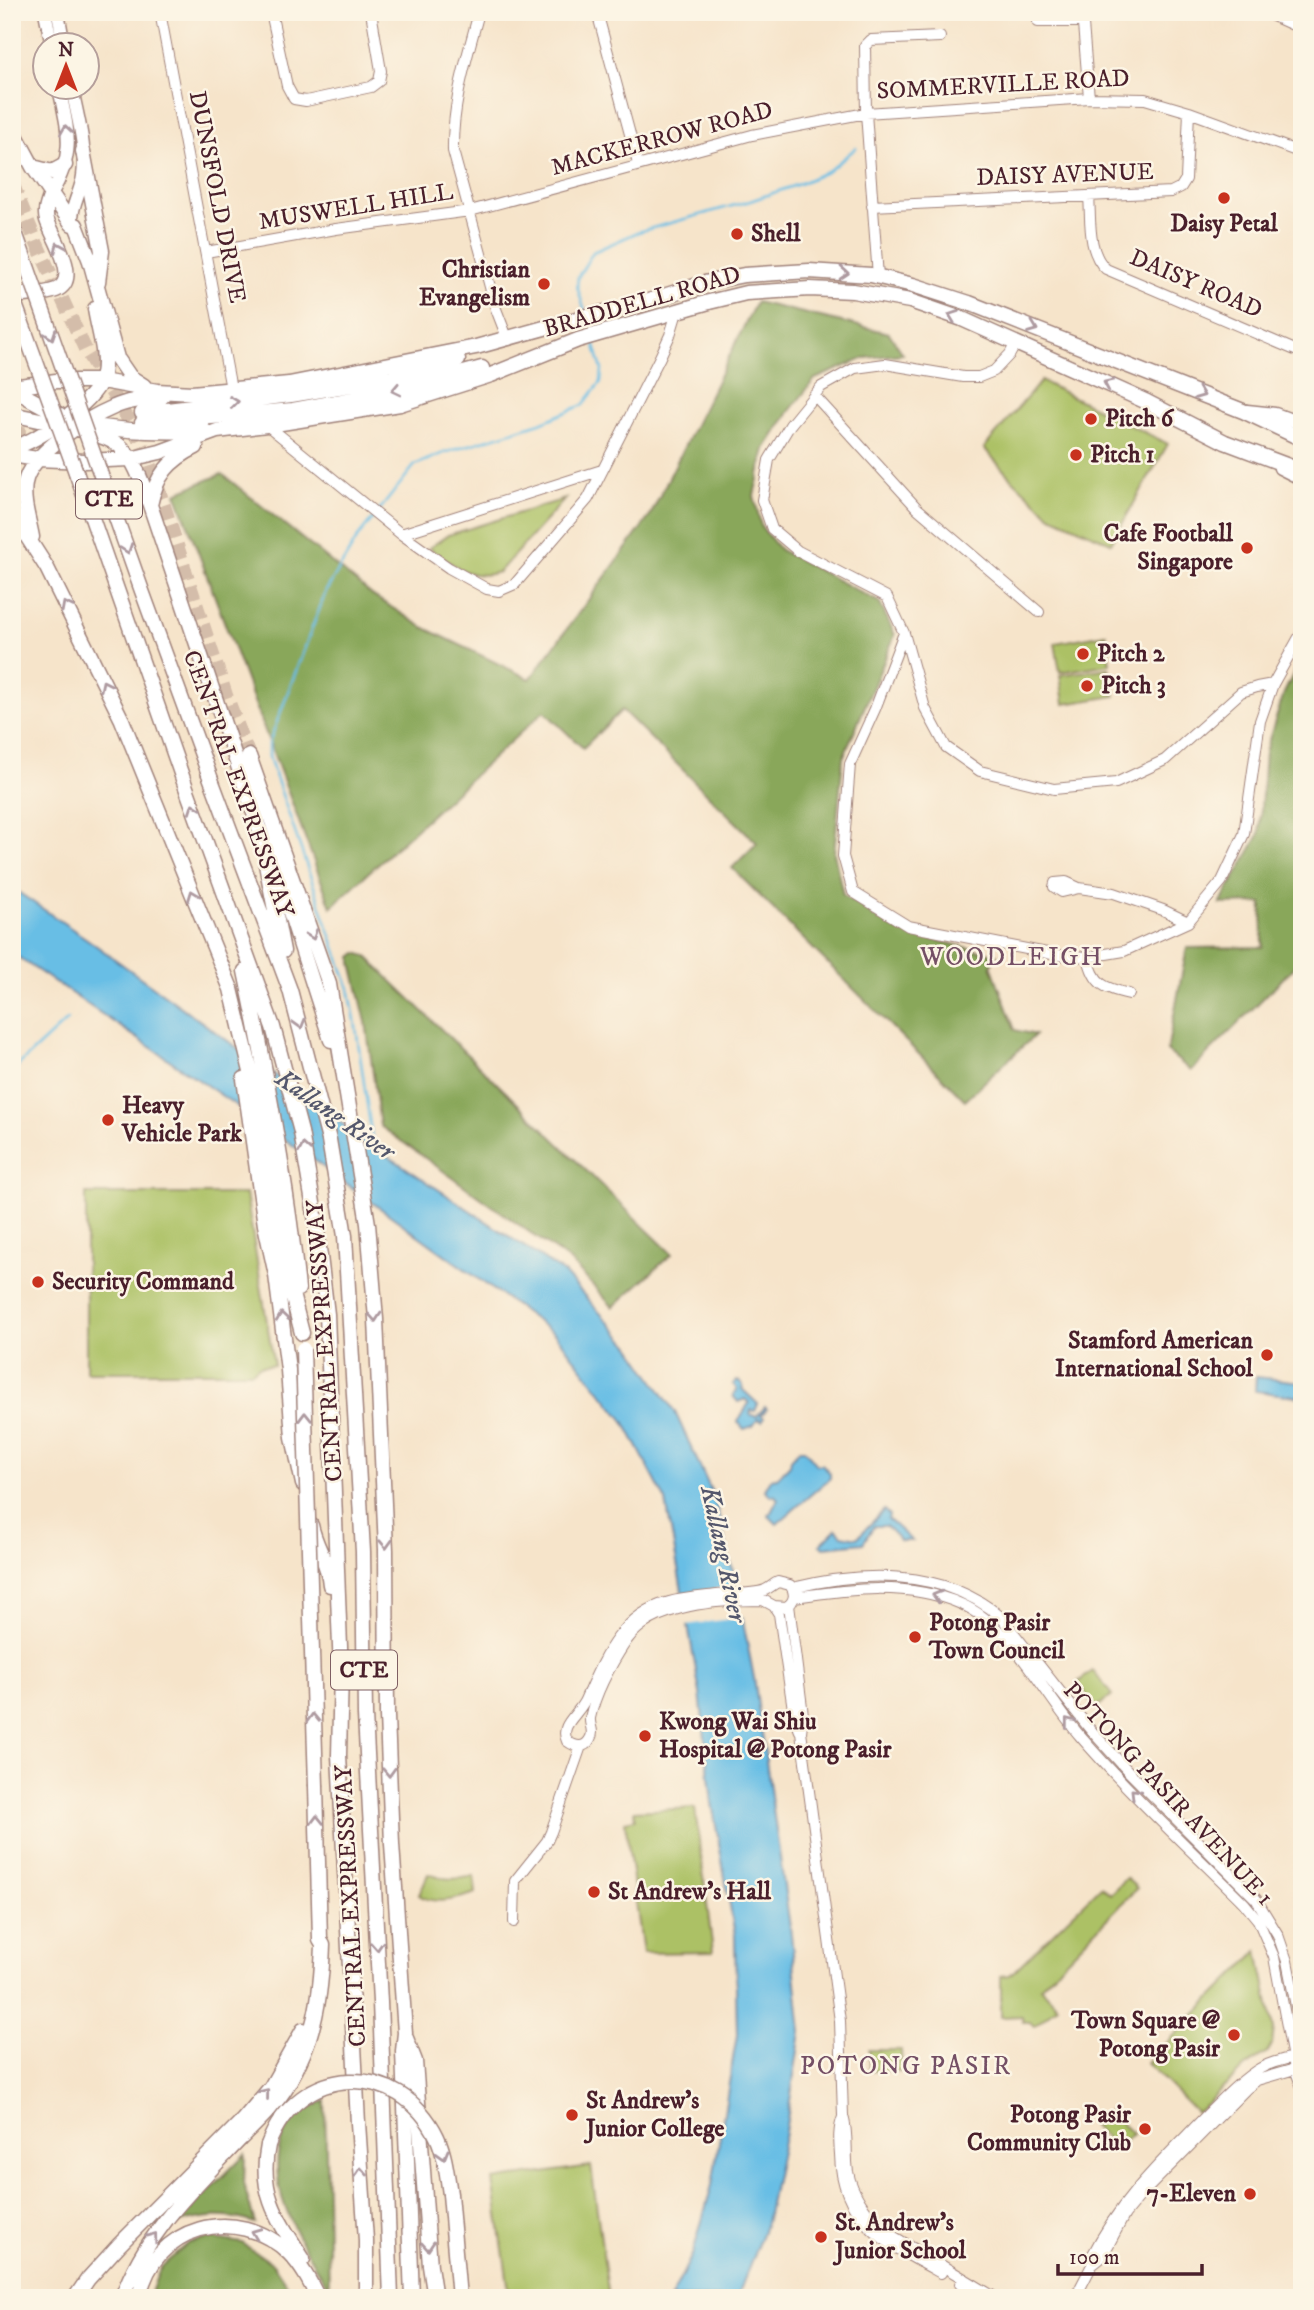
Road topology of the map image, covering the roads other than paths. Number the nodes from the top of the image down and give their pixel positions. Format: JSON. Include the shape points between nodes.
{"nodes":[{"id":1,"x":45,"y":12,"type":"edge"},
{"id":2,"x":58,"y":12,"type":"edge"},
{"id":3,"x":160,"y":12,"type":"edge"},
{"id":4,"x":271,"y":12,"type":"edge"},
{"id":5,"x":370,"y":12,"type":"edge"},
{"id":6,"x":480,"y":12,"type":"edge"},
{"id":7,"x":597,"y":12,"type":"edge"},
{"id":8,"x":1265,"y":12,"type":"edge"},
{"id":9,"x":1082,"y":17,"type":"edge"},
{"id":10,"x":1038,"y":22,"type":"dead end"},
{"id":11,"x":1302,"y":29,"type":"edge"},
{"id":12,"x":49,"y":32,"type":"edge"},
{"id":13,"x":62,"y":32,"type":"edge"},
{"id":14,"x":940,"y":37,"type":"dead end"},
{"id":15,"x":1089,"y":98,"type":"junction"},
{"id":16,"x":61,"y":102,"type":"edge"},
{"id":17,"x":74,"y":102,"type":"edge"},
{"id":18,"x":1189,"y":111,"type":"junction"},
{"id":19,"x":866,"y":113,"type":"junction"},
{"id":20,"x":12,"y":128,"type":"edge"},
{"id":21,"x":83,"y":151,"type":"junction"},
{"id":22,"x":1302,"y":153,"type":"edge"},
{"id":23,"x":638,"y":164,"type":"junction"},
{"id":24,"x":65,"y":165,"type":"junction"},
{"id":25,"x":33,"y":167,"type":"junction"},
{"id":26,"x":51,"y":194,"type":"junction"},
{"id":27,"x":1089,"y":196,"type":"junction"},
{"id":28,"x":872,"y":206,"type":"junction"},
{"id":29,"x":470,"y":211,"type":"junction"},
{"id":30,"x":72,"y":223,"type":"junction"},
{"id":31,"x":12,"y":224,"type":"edge"},
{"id":32,"x":206,"y":252,"type":"junction"},
{"id":33,"x":878,"y":277,"type":"junction"},
{"id":34,"x":97,"y":287,"type":"junction"},
{"id":35,"x":12,"y":296,"type":"edge"},
{"id":36,"x":677,"y":312,"type":"junction"},
{"id":37,"x":588,"y":327,"type":"junction"},
{"id":38,"x":508,"y":340,"type":"junction"},
{"id":39,"x":1016,"y":343,"type":"junction"},
{"id":40,"x":1302,"y":352,"type":"edge"},
{"id":41,"x":102,"y":381,"type":"junction"},
{"id":42,"x":13,"y":385,"type":"edge"},
{"id":43,"x":231,"y":389,"type":"junction"},
{"id":44,"x":157,"y":391,"type":"junction"},
{"id":45,"x":192,"y":393,"type":"junction"},
{"id":46,"x":814,"y":395,"type":"junction"},
{"id":47,"x":116,"y":406,"type":"junction"},
{"id":48,"x":1244,"y":411,"type":"junction"},
{"id":49,"x":12,"y":414,"type":"edge"},
{"id":50,"x":142,"y":418,"type":"dead end"},
{"id":51,"x":60,"y":421,"type":"junction"},
{"id":52,"x":1302,"y":424,"type":"edge"},
{"id":53,"x":267,"y":425,"type":"junction"},
{"id":54,"x":79,"y":427,"type":"junction"},
{"id":55,"x":242,"y":428,"type":"junction"},
{"id":56,"x":217,"y":430,"type":"junction"},
{"id":57,"x":123,"y":431,"type":"junction"},
{"id":58,"x":1302,"y":439,"type":"edge"},
{"id":59,"x":1225,"y":442,"type":"junction"},
{"id":60,"x":12,"y":448,"type":"edge"},
{"id":61,"x":12,"y":455,"type":"edge"},
{"id":62,"x":130,"y":459,"type":"junction"},
{"id":63,"x":37,"y":460,"type":"junction"},
{"id":64,"x":602,"y":470,"type":"junction"},
{"id":65,"x":1302,"y":471,"type":"edge"},
{"id":66,"x":1302,"y":479,"type":"edge"},
{"id":67,"x":150,"y":505,"type":"junction"},
{"id":68,"x":12,"y":513,"type":"edge"},
{"id":69,"x":401,"y":534,"type":"junction"},
{"id":70,"x":34,"y":545,"type":"junction"},
{"id":71,"x":1040,"y":612,"type":"dead end"},
{"id":72,"x":1302,"y":632,"type":"edge"},
{"id":73,"x":904,"y":633,"type":"junction"},
{"id":74,"x":1273,"y":684,"type":"junction"},
{"id":75,"x":249,"y":755,"type":"tunnel mouth"},
{"id":76,"x":259,"y":828,"type":"junction"},
{"id":77,"x":1079,"y":888,"type":"dead end"},
{"id":78,"x":233,"y":918,"type":"junction"},
{"id":79,"x":1188,"y":922,"type":"junction"},
{"id":80,"x":1088,"y":957,"type":"junction"},
{"id":81,"x":290,"y":990,"type":"junction"},
{"id":82,"x":1129,"y":994,"type":"dead end"},
{"id":83,"x":344,"y":1088,"type":"junction"},
{"id":84,"x":278,"y":1224,"type":"junction"},
{"id":85,"x":792,"y":1597,"type":"junction"},
{"id":86,"x":768,"y":1598,"type":"junction"},
{"id":87,"x":669,"y":1606,"type":"junction"},
{"id":88,"x":341,"y":1672,"type":"junction"},
{"id":89,"x":573,"y":1719,"type":"junction"},
{"id":90,"x":589,"y":1723,"type":"junction"},
{"id":91,"x":801,"y":1732,"type":"junction"},
{"id":92,"x":581,"y":1746,"type":"junction"},
{"id":93,"x":514,"y":1922,"type":"dead end"},
{"id":94,"x":320,"y":1940,"type":"junction"},
{"id":95,"x":405,"y":2033,"type":"junction"},
{"id":96,"x":1302,"y":2036,"type":"edge"},
{"id":97,"x":1297,"y":2056,"type":"edge"},
{"id":98,"x":1298,"y":2068,"type":"edge"},
{"id":99,"x":1302,"y":2087,"type":"edge"},
{"id":100,"x":843,"y":2116,"type":"junction"},
{"id":101,"x":1092,"y":2265,"type":"junction"},
{"id":102,"x":75,"y":2298,"type":"edge"},
{"id":103,"x":122,"y":2298,"type":"edge"},
{"id":104,"x":139,"y":2298,"type":"edge"},
{"id":105,"x":321,"y":2298,"type":"edge"},
{"id":106,"x":366,"y":2298,"type":"edge"},
{"id":107,"x":391,"y":2298,"type":"edge"},
{"id":108,"x":412,"y":2298,"type":"edge"},
{"id":109,"x":435,"y":2298,"type":"edge"},
{"id":110,"x":459,"y":2298,"type":"edge"},
{"id":111,"x":981,"y":2298,"type":"edge"},
{"id":112,"x":996,"y":2298,"type":"edge"},
{"id":113,"x":1075,"y":2298,"type":"edge"}],
"edges":[{"from":1,"to":12,"type":"main road"},
{"from":2,"to":13,"type":"main road"},
{"from":3,"to":32,"type":"street","name":"DUNSFOLD DRIVE"},
{"from":4,"to":5,"type":"street","via":[[287,86],[294,99],[306,101],[371,87],[379,81]]},
{"from":6,"to":29,"type":"street","via":[[452,128],[453,151]]},
{"from":7,"to":23,"type":"street"},
{"from":8,"to":11,"type":"street"},
{"from":9,"to":10,"type":"street"},
{"from":9,"to":15,"type":"street"},
{"from":14,"to":19,"type":"street","via":[[867,42]]},
{"from":15,"to":18,"type":"street","name":"SOMMERVILLE ROAD","via":[[1145,99]]},
{"from":15,"to":19,"type":"street","name":"SOMMERVILLE ROAD"},
{"from":24,"to":16,"type":"main road","one_way":true,"via":[[69,151]]},
{"from":17,"to":21,"type":"main road"},
{"from":18,"to":22,"type":"street","name":"SOMMERVILLE ROAD"},
{"from":18,"to":27,"type":"street","name":"DAISY AVENUE","via":[[1186,179],[1181,187],[1171,192]]},
{"from":19,"to":23,"type":"street","name":"MACKERROW ROAD"},
{"from":19,"to":28,"type":"street"},
{"from":20,"to":25,"type":"highway"},
{"from":21,"to":30,"type":"main road"},
{"from":21,"to":34,"type":"highway","via":[[102,251]]},
{"from":23,"to":29,"type":"street","name":"MACKERROW ROAD"},
{"from":24,"to":25,"type":"highway","via":[[52,172]]},
{"from":24,"to":26,"type":"main road"},
{"from":25,"to":26,"type":"highway"},
{"from":26,"to":30,"type":"highway"},
{"from":35,"to":26,"type":"highway","one_way":true,"via":[[55,290],[65,281],[65,260],[46,218]]},
{"from":27,"to":28,"type":"street","name":"DAISY AVENUE"},
{"from":27,"to":40,"type":"street","name":"DAISY ROAD","via":[[1093,250],[1106,268]]},
{"from":28,"to":33,"type":"street"},
{"from":29,"to":32,"type":"street","name":"MUSWELL HILL"},
{"from":29,"to":38,"type":"street"},
{"from":30,"to":34,"type":"highway"},
{"from":30,"to":41,"type":"highway","via":[[92,292],[103,354]]},
{"from":31,"to":81,"type":"highway","name":"CENTRAL EXPRESSWAY","number":"CTE","one_way":true,"bridge":true},
{"from":32,"to":43,"type":"street","name":"DUNSFOLD DRIVE"},
{"from":37,"to":33,"type":"highway","name":"BRADDELL ROAD","one_way":true,"via":[[636,305],[744,275],[809,271]]},
{"from":33,"to":48,"type":"highway","name":"BRADDELL ROAD","one_way":true,"via":[[969,303]]},
{"from":34,"to":44,"type":"highway","via":[[120,364],[136,382]]},
{"from":78,"to":35,"type":"highway","name":"CENTRAL EXPRESSWAY","number":"CTE","one_way":true,"bridge":true},
{"from":36,"to":37,"type":"highway","name":"BRADDELL ROAD"},
{"from":39,"to":36,"type":"highway","name":"BRADDELL ROAD","one_way":true,"via":[[910,301],[853,291],[747,293]]},
{"from":36,"to":64,"type":"street","via":[[670,335]]},
{"from":37,"to":38,"type":"highway","name":"BRADDELL ROAD"},
{"from":37,"to":50,"type":"highway","via":[[397,391],[293,410]]},
{"from":37,"to":53,"type":"highway","name":"BRADDELL ROAD","via":[[491,375],[400,404]]},
{"from":38,"to":43,"type":"highway","name":"BRADDELL ROAD","via":[[369,370]]},
{"from":39,"to":46,"type":"street","via":[[994,371],[979,377],[885,365],[855,368]]},
{"from":59,"to":39,"type":"highway","name":"BRADDELL ROAD","one_way":true},
{"from":41,"to":42,"type":"highway","name":"BRADDELL ROAD"},
{"from":41,"to":44,"type":"highway","name":"BRADDELL ROAD"},
{"from":41,"to":51,"type":"highway","via":[[92,396]]},
{"from":42,"to":51,"type":"highway"},
{"from":43,"to":45,"type":"highway","name":"BRADDELL ROAD"},
{"from":44,"to":45,"type":"highway","name":"BRADDELL ROAD"},
{"from":45,"to":47,"type":"highway"},
{"from":46,"to":71,"type":"street","via":[[917,508]]},
{"from":46,"to":73,"type":"street","via":[[769,460],[762,500],[772,529],[798,551],[887,597]]},
{"from":47,"to":54,"type":"highway"},
{"from":47,"to":57,"type":"highway","via":[[115,422]]},
{"from":48,"to":52,"type":"main road","name":"BRADDELL ROAD","via":[[1275,414]]},
{"from":48,"to":58,"type":"highway"},
{"from":49,"to":51,"type":"highway"},
{"from":51,"to":54,"type":"highway"},
{"from":51,"to":60,"type":"highway","via":[[28,444]]},
{"from":53,"to":55,"type":"highway","name":"BRADDELL ROAD"},
{"from":53,"to":69,"type":"street"},
{"from":54,"to":57,"type":"highway"},
{"from":54,"to":62,"type":"highway","via":[[114,443]]},
{"from":54,"to":63,"type":"highway"},
{"from":55,"to":56,"type":"highway","name":"BRADDELL ROAD"},
{"from":55,"to":67,"type":"highway","via":[[172,461],[156,482]]},
{"from":56,"to":57,"type":"highway"},
{"from":56,"to":62,"type":"highway","name":"BRADDELL ROAD"},
{"from":59,"to":65,"type":"highway"},
{"from":59,"to":66,"type":"main road","name":"BRADDELL ROAD"},
{"from":61,"to":63,"type":"highway","name":"BRADDELL ROAD"},
{"from":62,"to":63,"type":"highway","name":"BRADDELL ROAD"},
{"from":62,"to":67,"type":"highway"},
{"from":63,"to":70,"type":"highway","via":[[25,483]]},
{"from":64,"to":69,"type":"street"},
{"from":64,"to":69,"type":"street","via":[[588,499],[508,589],[478,586]]},
{"from":67,"to":76,"type":"highway"},
{"from":68,"to":70,"type":"highway"},
{"from":84,"to":70,"type":"highway","one_way":true,"via":[[218,959],[122,720]]},
{"from":72,"to":74,"type":"street"},
{"from":73,"to":74,"type":"street","via":[[925,708],[946,747],[980,771],[1054,789],[1116,783],[1165,760],[1241,692]]},
{"from":73,"to":80,"type":"street","via":[[850,764],[843,856],[853,892],[908,926]]},
{"from":74,"to":79,"type":"street","via":[[1260,721],[1244,834],[1222,881]]},
{"from":75,"to":83,"type":"highway","one_way":true,"via":[[329,984]]},
{"from":76,"to":81,"type":"highway"},
{"from":76,"to":83,"type":"highway","via":[[285,893]]},
{"from":77,"to":79,"type":"street","via":[[1114,893]]},
{"from":78,"to":84,"type":"highway","via":[[259,1038]]},
{"from":88,"to":78,"type":"highway","name":"CENTRAL EXPRESSWAY","number":"CTE","one_way":true,"via":[[327,1314],[315,1215],[301,1132],[273,1027]]},
{"from":79,"to":80,"type":"street","via":[[1124,951]]},
{"from":80,"to":82,"type":"street","via":[[1104,988]]},
{"from":81,"to":107,"type":"highway","name":"CENTRAL EXPRESSWAY","number":"CTE","one_way":true,"via":[[329,1140],[343,1223],[363,1552],[365,1715]]},
{"from":83,"to":95,"type":"highway","one_way":true,"via":[[368,1224],[376,1319],[391,1819]]},
{"from":88,"to":84,"type":"highway","one_way":true,"via":[[334,1656],[329,1572],[313,1535],[293,1437]]},
{"from":94,"to":84,"type":"highway","one_way":true,"bridge":true,"via":[[303,1349]]},
{"from":85,"to":86,"type":"street","name":"POTONG PASIR AVENUE 1","via":[[782,1608]]},
{"from":85,"to":86,"type":"street","name":"POTONG PASIR AVENUE 1","via":[[786,1583],[778,1582]]},
{"from":85,"to":91,"type":"street"},
{"from":85,"to":96,"type":"street","name":"POTONG PASIR AVENUE 1","via":[[828,1579],[873,1576],[927,1581],[987,1604],[1088,1728],[1256,1899],[1278,1935],[1287,1961]]},
{"from":97,"to":85,"type":"street","name":"POTONG PASIR AVENUE 1","one_way":true,"via":[[1274,1957],[1258,1920],[1079,1735],[996,1627],[963,1604],[935,1594],[873,1588]]},
{"from":86,"to":87,"type":"street","name":"POTONG PASIR AVENUE 1","via":[[739,1592]]},
{"from":86,"to":91,"type":"street","via":[[779,1614],[794,1716]]},
{"from":87,"to":89,"type":"street","name":"POTONG PASIR AVENUE 1","via":[[645,1614],[611,1644]]},
{"from":87,"to":90,"type":"street","name":"POTONG PASIR AVENUE 1","via":[[628,1638],[606,1673]]},
{"from":106,"to":88,"type":"highway","name":"CENTRAL EXPRESSWAY","number":"CTE","one_way":true,"via":[[340,1755]]},
{"from":89,"to":90,"type":"street"},
{"from":89,"to":92,"type":"street","via":[[565,1728],[565,1737],[570,1744]]},
{"from":90,"to":92,"type":"street","name":"POTONG PASIR AVENUE 1","via":[[592,1736]]},
{"from":91,"to":100,"type":"street","via":[[839,2021]]},
{"from":92,"to":93,"type":"street","via":[[551,1832],[515,1881]]},
{"from":102,"to":94,"type":"highway","one_way":true,"via":[[119,2245],[271,2087],[302,2035],[313,1999]]},
{"from":103,"to":94,"type":"highway","one_way":true,"via":[[143,2250],[178,2204],[287,2087],[311,2034],[321,1996]]},
{"from":95,"to":108,"type":"highway"},
{"from":95,"to":109,"type":"highway","one_way":true,"via":[[415,2061]]},
{"from":97,"to":98,"type":"street","name":"POTONG PASIR AVENUE 1"},
{"from":97,"to":101,"type":"street","via":[[1257,2070],[1175,2147],[1117,2211],[1092,2256]]},
{"from":98,"to":99,"type":"street","name":"POTONG PASIR AVENUE 1"},
{"from":98,"to":101,"type":"street","via":[[1257,2080],[1247,2088],[1140,2196],[1102,2257]]},
{"from":100,"to":111,"type":"street","via":[[840,2170],[845,2190],[862,2218],[895,2249]]},
{"from":100,"to":112,"type":"street","via":[[850,2179],[869,2216],[891,2235]]},
{"from":101,"to":113,"type":"street"},
{"from":105,"to":104,"type":"highway","one_way":true,"via":[[288,2253],[269,2238],[222,2225],[184,2234],[166,2248],[153,2263]]},
{"from":105,"to":110,"type":"highway","one_way":true,"bridge":true,"via":[[312,2272],[275,2214],[265,2185],[265,2161],[273,2130],[294,2102],[326,2085],[354,2081],[396,2092],[416,2108],[437,2136],[450,2194]]}]}
